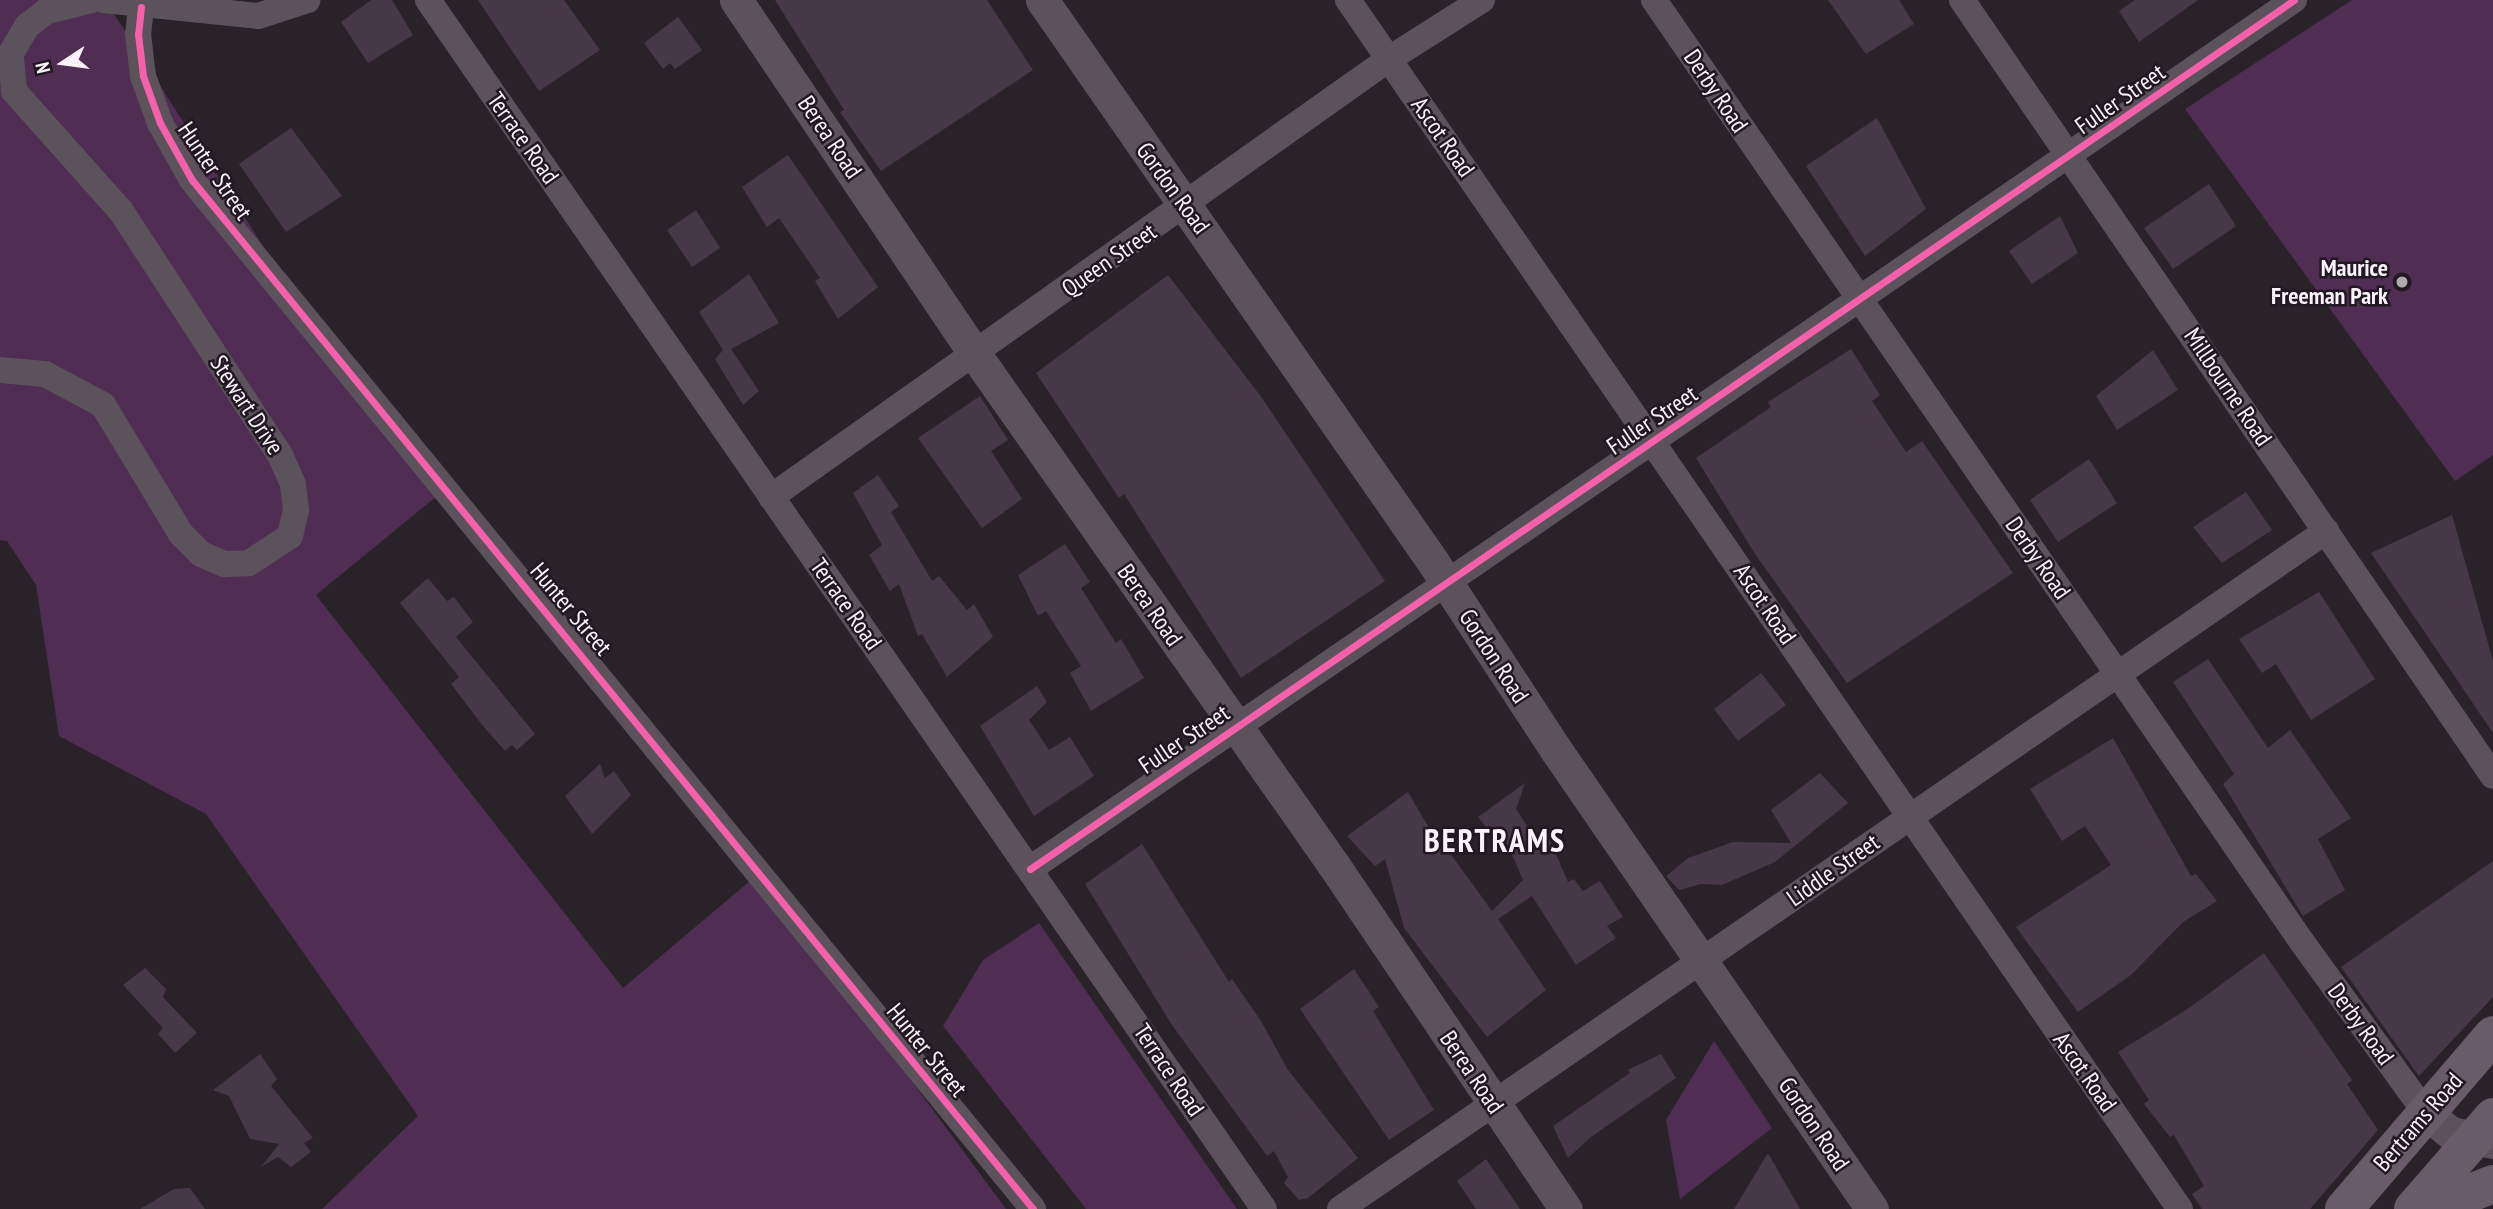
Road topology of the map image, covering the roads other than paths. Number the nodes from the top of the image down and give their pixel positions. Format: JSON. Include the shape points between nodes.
{"nodes":[{"id":1,"x":92,"y":0,"type":"edge"},
{"id":2,"x":104,"y":0,"type":"edge"},
{"id":3,"x":308,"y":0,"type":"edge"},
{"id":4,"x":428,"y":0,"type":"edge"},
{"id":5,"x":736,"y":0,"type":"edge"},
{"id":6,"x":1042,"y":0,"type":"edge"},
{"id":7,"x":1348,"y":0,"type":"edge"},
{"id":8,"x":1482,"y":0,"type":"edge"},
{"id":9,"x":1654,"y":0,"type":"edge"},
{"id":10,"x":1962,"y":0,"type":"edge"},
{"id":11,"x":2294,"y":0,"type":"edge"},
{"id":12,"x":141,"y":7,"type":"junction"},
{"id":13,"x":1389,"y":59,"type":"junction"},
{"id":14,"x":2071,"y":156,"type":"junction"},
{"id":15,"x":1187,"y":206,"type":"junction"},
{"id":16,"x":1858,"y":300,"type":"junction"},
{"id":17,"x":974,"y":353,"type":"junction"},
{"id":18,"x":0,"y":370,"type":"edge"},
{"id":19,"x":1654,"y":442,"type":"junction"},
{"id":20,"x":771,"y":497,"type":"junction"},
{"id":21,"x":2326,"y":531,"type":"junction"},
{"id":22,"x":1446,"y":583,"type":"junction"},
{"id":23,"x":2116,"y":672,"type":"junction"},
{"id":24,"x":1235,"y":728,"type":"junction"},
{"id":25,"x":2493,"y":776,"type":"edge"},
{"id":26,"x":1909,"y":817,"type":"junction"},
{"id":27,"x":1031,"y":869,"type":"junction"},
{"id":28,"x":1704,"y":961,"type":"junction"},
{"id":29,"x":2493,"y":1035,"type":"edge"},
{"id":30,"x":1493,"y":1104,"type":"junction"},
{"id":31,"x":2426,"y":1113,"type":"junction"},
{"id":32,"x":2487,"y":1133,"type":"edge"},
{"id":33,"x":2493,"y":1184,"type":"edge"},
{"id":34,"x":1033,"y":1209,"type":"edge"},
{"id":35,"x":1264,"y":1209,"type":"edge"},
{"id":36,"x":1340,"y":1209,"type":"edge"},
{"id":37,"x":1566,"y":1209,"type":"edge"},
{"id":38,"x":1872,"y":1209,"type":"edge"},
{"id":39,"x":2180,"y":1209,"type":"edge"},
{"id":40,"x":2344,"y":1209,"type":"edge"},
{"id":41,"x":2413,"y":1209,"type":"edge"},
{"id":42,"x":2430,"y":1209,"type":"edge"}],
"edges":[{"from":1,"to":18,"type":"street","name":"Stewart Drive","via":[[47,10],[27,26],[11,53],[13,90],[120,210],[280,455],[293,484],[296,510],[290,536],[271,553],[249,563],[225,564],[201,554],[181,534],[103,405],[45,374]]},
{"from":2,"to":12,"type":"street"},
{"from":3,"to":12,"type":"street","via":[[258,16]]},
{"from":4,"to":20,"type":"street","name":"Terrace Road"},
{"from":5,"to":17,"type":"street","name":"Berea Road"},
{"from":6,"to":15,"type":"street","name":"Gordon Road"},
{"from":7,"to":13,"type":"street","name":"Ascot Road"},
{"from":8,"to":13,"type":"street","name":"Queen Street"},
{"from":9,"to":16,"type":"street","name":"Derby Road"},
{"from":10,"to":14,"type":"street","name":"Millbourne Road"},
{"from":11,"to":14,"type":"street","name":"Fuller Street"},
{"from":12,"to":34,"type":"street","name":"Hunter Street","via":[[138,34],[143,76],[160,122],[192,180]]},
{"from":13,"to":15,"type":"street","name":"Queen Street"},
{"from":13,"to":19,"type":"street","name":"Ascot Road"},
{"from":14,"to":16,"type":"street","name":"Fuller Street"},
{"from":14,"to":21,"type":"street","name":"Millbourne Road"},
{"from":15,"to":17,"type":"street","name":"Queen Street"},
{"from":15,"to":22,"type":"street","name":"Gordon Road"},
{"from":16,"to":19,"type":"street","name":"Fuller Street"},
{"from":16,"to":23,"type":"street","name":"Derby Road"},
{"from":17,"to":20,"type":"street","name":"Queen Street"},
{"from":17,"to":24,"type":"street","name":"Berea Road"},
{"from":19,"to":22,"type":"street","name":"Fuller Street"},
{"from":19,"to":26,"type":"street","name":"Ascot Road"},
{"from":20,"to":27,"type":"street","name":"Terrace Road"},
{"from":21,"to":23,"type":"street","name":"Liddle Street"},
{"from":21,"to":25,"type":"street","name":"Millbourne Road"},
{"from":22,"to":24,"type":"street","name":"Fuller Street"},
{"from":22,"to":28,"type":"street","name":"Gordon Road"},
{"from":23,"to":26,"type":"street","name":"Liddle Street"},
{"from":23,"to":31,"type":"street","name":"Derby Road"},
{"from":24,"to":27,"type":"street","name":"Fuller Street"},
{"from":24,"to":30,"type":"street","name":"Berea Road","via":[[1333,864]]},
{"from":26,"to":28,"type":"street","name":"Liddle Street"},
{"from":26,"to":39,"type":"street","name":"Ascot Road"},
{"from":27,"to":35,"type":"street","name":"Terrace Road"},
{"from":28,"to":30,"type":"street","name":"Liddle Street"},
{"from":28,"to":38,"type":"street","name":"Gordon Road"},
{"from":29,"to":31,"type":"main road","name":"Bertrams Road"},
{"from":30,"to":36,"type":"street","name":"Liddle Street"},
{"from":30,"to":37,"type":"street","name":"Berea Road"},
{"from":31,"to":32,"type":"street","via":[[2451,1133]]},
{"from":31,"to":40,"type":"main road","name":"Bertrams Road"},
{"from":32,"to":41,"type":"main road"},
{"from":33,"to":42,"type":"main road"}]}
